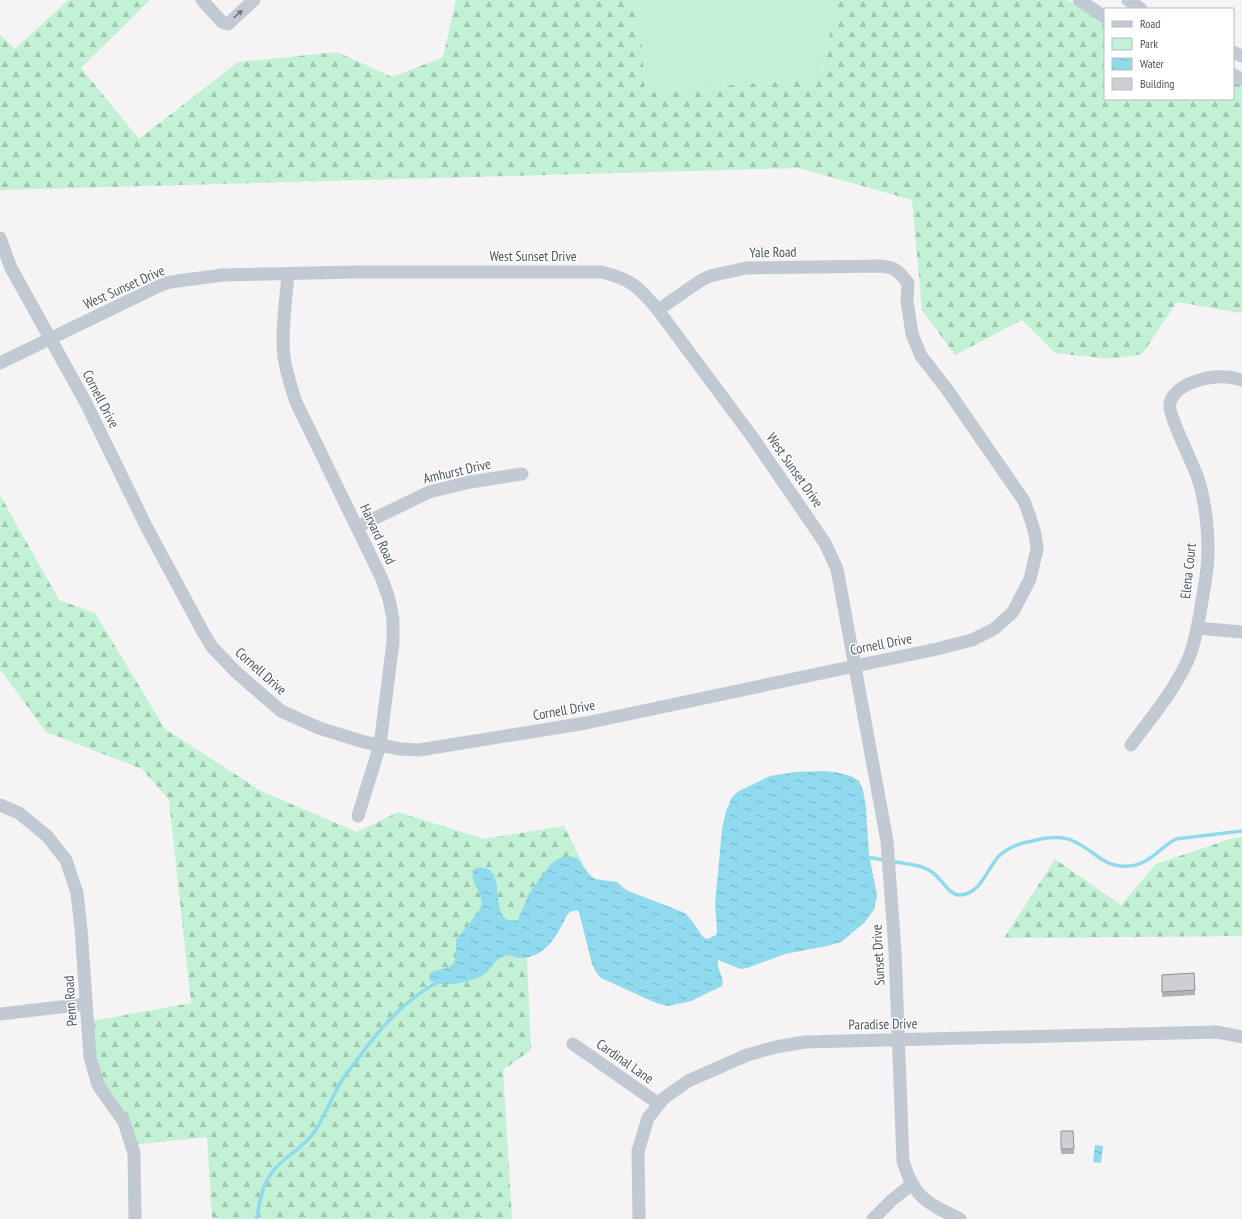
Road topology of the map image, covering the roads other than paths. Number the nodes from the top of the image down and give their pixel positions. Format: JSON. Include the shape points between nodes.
{"nodes":[{"id":1,"x":202,"y":0,"type":"edge"},
{"id":2,"x":254,"y":0,"type":"edge"},
{"id":3,"x":1079,"y":0,"type":"edge"},
{"id":4,"x":1128,"y":0,"type":"edge"},
{"id":5,"x":1140,"y":8,"type":"edge"},
{"id":6,"x":1104,"y":16,"type":"edge"},
{"id":7,"x":0,"y":238,"type":"edge"},
{"id":8,"x":898,"y":271,"type":"joint"},
{"id":9,"x":288,"y":274,"type":"junction"},
{"id":10,"x":658,"y":310,"type":"junction"},
{"id":11,"x":50,"y":338,"type":"junction"},
{"id":12,"x":0,"y":363,"type":"edge"},
{"id":13,"x":1242,"y":380,"type":"edge"},
{"id":14,"x":522,"y":474,"type":"dead end"},
{"id":15,"x":357,"y":526,"type":"junction"},
{"id":16,"x":1197,"y":628,"type":"junction"},
{"id":17,"x":1242,"y":632,"type":"edge"},
{"id":18,"x":855,"y":666,"type":"junction"},
{"id":19,"x":380,"y":745,"type":"junction"},
{"id":20,"x":1131,"y":745,"type":"dead end"},
{"id":21,"x":0,"y":805,"type":"edge"},
{"id":22,"x":358,"y":816,"type":"dead end"},
{"id":23,"x":86,"y":1004,"type":"junction"},
{"id":24,"x":0,"y":1014,"type":"edge"},
{"id":25,"x":1242,"y":1037,"type":"edge"},
{"id":26,"x":898,"y":1040,"type":"junction"},
{"id":27,"x":573,"y":1044,"type":"dead end"},
{"id":28,"x":659,"y":1104,"type":"junction"},
{"id":29,"x":912,"y":1184,"type":"junction"},
{"id":30,"x":135,"y":1219,"type":"edge"},
{"id":31,"x":639,"y":1219,"type":"edge"},
{"id":32,"x":873,"y":1219,"type":"edge"},
{"id":33,"x":960,"y":1219,"type":"edge"}],
"edges":[{"from":1,"to":2,"type":"street","one_way":true,"via":[[222,22],[228,24]]},
{"from":3,"to":6,"type":"street"},
{"from":4,"to":5,"type":"street"},
{"from":7,"to":11,"type":"street","name":"Cornell Drive","via":[[11,268]]},
{"from":8,"to":10,"type":"street","name":"Yale Road","via":[[882,266],[746,268],[710,276]]},
{"from":8,"to":18,"type":"street","name":"Cornell Drive","via":[[908,284],[907,301],[912,334],[921,356],[1024,501],[1037,549],[1030,579],[1013,612],[994,629],[972,640]]},
{"from":9,"to":10,"type":"street","name":"West Sunset Drive","via":[[601,272],[628,281],[641,290]]},
{"from":9,"to":11,"type":"street","name":"West Sunset Drive","via":[[223,276],[170,282]]},
{"from":9,"to":15,"type":"street","name":"Harvard Road","via":[[284,355],[288,376],[296,402]]},
{"from":10,"to":18,"type":"street","name":"West Sunset Drive","via":[[753,438],[825,543],[837,569]]},
{"from":11,"to":12,"type":"street","name":"West Sunset Drive"},
{"from":11,"to":19,"type":"street","name":"Cornell Drive","via":[[86,403],[151,535],[212,647],[236,672],[281,711],[319,728]]},
{"from":13,"to":16,"type":"street","name":"Elena Court","via":[[1228,377],[1197,380],[1183,387],[1170,404],[1172,419],[1197,474],[1203,499],[1208,548],[1207,570]]},
{"from":14,"to":15,"type":"street","name":"Amhurst Drive","via":[[470,482],[429,492]]},
{"from":15,"to":19,"type":"street","name":"Harvard Road","via":[[382,579],[393,619],[393,642]]},
{"from":16,"to":17,"type":"street"},
{"from":16,"to":20,"type":"street","name":"Elena Court","via":[[1188,659],[1175,684]]},
{"from":18,"to":19,"type":"street","name":"Cornell Drive","via":[[586,723],[420,750]]},
{"from":18,"to":26,"type":"street","name":"Sunset Drive","via":[[887,841]]},
{"from":19,"to":22,"type":"street","name":"Harvard Road"},
{"from":21,"to":23,"type":"street","name":"Penn Road","via":[[19,812],[47,836],[66,860],[77,894]]},
{"from":23,"to":24,"type":"street"},
{"from":23,"to":30,"type":"street","name":"Penn Road","via":[[90,1057],[98,1085],[124,1122],[134,1153]]},
{"from":25,"to":26,"type":"street","name":"Paradise Drive","via":[[1217,1032]]},
{"from":26,"to":28,"type":"street","name":"Paradise Drive","via":[[805,1042],[776,1047],[747,1055],[688,1081]]},
{"from":26,"to":29,"type":"street","name":"Sunset Drive","via":[[903,1161]]},
{"from":27,"to":28,"type":"street","name":"Cardinal Lane"},
{"from":28,"to":31,"type":"street","name":"Paradise Drive","via":[[648,1118],[638,1151]]},
{"from":29,"to":32,"type":"street"},
{"from":29,"to":33,"type":"street","name":"Sunset Drive","via":[[932,1205]]}]}
